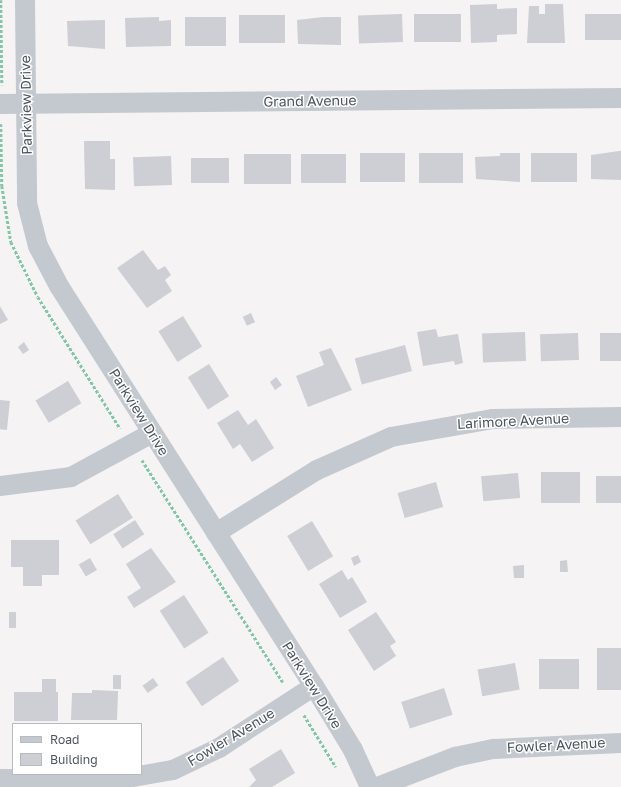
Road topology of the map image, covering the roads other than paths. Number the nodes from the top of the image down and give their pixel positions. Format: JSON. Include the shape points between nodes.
{"nodes":[{"id":1,"x":25,"y":0,"type":"edge"},
{"id":2,"x":1,"y":95,"type":"edge"},
{"id":3,"x":621,"y":98,"type":"edge"},
{"id":4,"x":25,"y":104,"type":"junction"},
{"id":5,"x":621,"y":417,"type":"edge"},
{"id":6,"x":152,"y":433,"type":"junction"},
{"id":7,"x":0,"y":486,"type":"edge"},
{"id":8,"x":216,"y":533,"type":"junction"},
{"id":9,"x":314,"y":686,"type":"junction"},
{"id":10,"x":621,"y":743,"type":"edge"},
{"id":11,"x":0,"y":779,"type":"edge"},
{"id":12,"x":370,"y":787,"type":"edge"},
{"id":13,"x":377,"y":787,"type":"edge"}],
"edges":[{"from":1,"to":4,"type":"street","name":"Parkview Drive"},
{"from":2,"to":4,"type":"street","name":"Grand Avenue"},
{"from":3,"to":4,"type":"street","name":"Grand Avenue"},
{"from":4,"to":6,"type":"street","name":"Parkview Drive","via":[[27,203],[38,246],[58,286]]},
{"from":5,"to":8,"type":"street","name":"Larimore Avenue","via":[[493,419],[391,437],[316,470]]},
{"from":6,"to":7,"type":"street","via":[[71,477]]},
{"from":6,"to":8,"type":"street","name":"Parkview Drive"},
{"from":8,"to":9,"type":"street","name":"Parkview Drive"},
{"from":9,"to":11,"type":"street","name":"Fowler Avenue","via":[[219,748],[173,770],[121,779]]},
{"from":9,"to":12,"type":"street","name":"Parkview Drive","via":[[353,750]]},
{"from":10,"to":13,"type":"street","name":"Fowler Avenue","via":[[494,749],[455,757]]}]}
